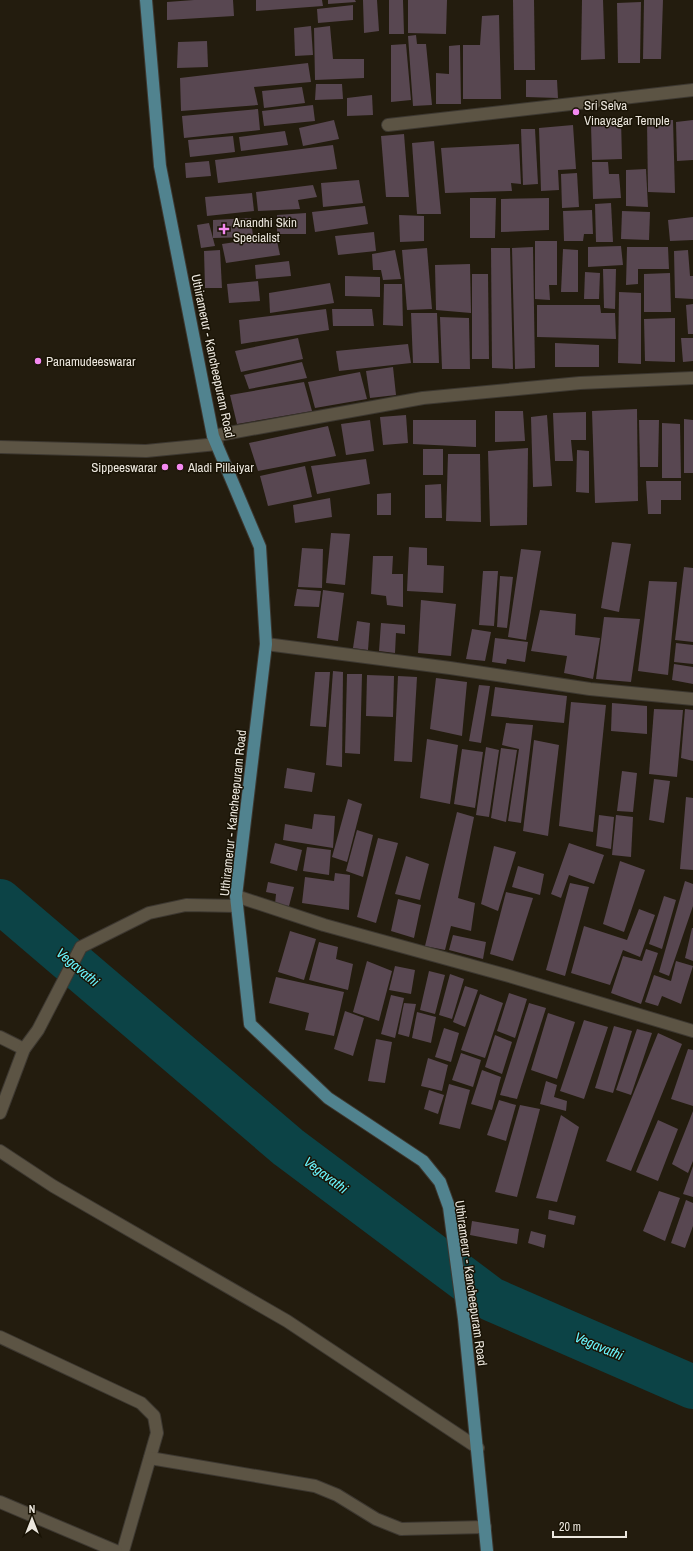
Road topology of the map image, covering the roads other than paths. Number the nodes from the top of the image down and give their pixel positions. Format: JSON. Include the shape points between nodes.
{"nodes":[{"id":1,"x":146,"y":0,"type":"edge"},
{"id":2,"x":693,"y":90,"type":"edge"},
{"id":3,"x":388,"y":125,"type":"dead end"},
{"id":4,"x":693,"y":378,"type":"edge"},
{"id":5,"x":215,"y":440,"type":"junction"},
{"id":6,"x":0,"y":447,"type":"edge"},
{"id":7,"x":266,"y":644,"type":"junction"},
{"id":8,"x":693,"y":699,"type":"edge"},
{"id":9,"x":237,"y":901,"type":"junction"},
{"id":10,"x":693,"y":1031,"type":"edge"},
{"id":11,"x":0,"y":1037,"type":"edge"},
{"id":12,"x":24,"y":1049,"type":"junction"},
{"id":13,"x":0,"y":1113,"type":"edge"},
{"id":14,"x":0,"y":1151,"type":"edge"},
{"id":15,"x":0,"y":1337,"type":"edge"},
{"id":16,"x":478,"y":1448,"type":"junction"},
{"id":17,"x":150,"y":1458,"type":"junction"},
{"id":18,"x":0,"y":1502,"type":"edge"},
{"id":19,"x":485,"y":1527,"type":"junction"},
{"id":20,"x":116,"y":1551,"type":"edge"},
{"id":21,"x":123,"y":1551,"type":"edge"},
{"id":22,"x":487,"y":1551,"type":"edge"}],
"edges":[{"from":1,"to":5,"type":"main road","name":"Uthiramerur - Kancheepuram Road","via":[[160,166]]},
{"from":2,"to":3,"type":"street"},
{"from":4,"to":5,"type":"street","via":[[580,383],[423,398]]},
{"from":5,"to":6,"type":"street","via":[[146,450]]},
{"from":5,"to":7,"type":"main road","name":"Uthiramerur - Kancheepuram Road","via":[[260,547]]},
{"from":7,"to":8,"type":"street","via":[[590,689]]},
{"from":7,"to":9,"type":"main road","name":"Uthiramerur - Kancheepuram Road"},
{"from":9,"to":10,"type":"street","via":[[509,976]]},
{"from":9,"to":12,"type":"street","via":[[186,905],[149,913],[81,947],[38,1030]]},
{"from":9,"to":16,"type":"main road","name":"Uthiramerur - Kancheepuram Road","via":[[250,1024],[328,1098],[423,1161],[440,1182],[449,1207]]},
{"from":11,"to":12,"type":"street"},
{"from":12,"to":13,"type":"street"},
{"from":14,"to":16,"type":"street","via":[[53,1186],[287,1321]]},
{"from":15,"to":17,"type":"street","via":[[141,1403],[154,1416],[157,1433]]},
{"from":16,"to":19,"type":"main road","name":"Uthiramerur - Kancheepuram Road"},
{"from":17,"to":19,"type":"street","via":[[315,1486],[337,1495],[376,1519],[401,1528]]},
{"from":17,"to":21,"type":"street"},
{"from":18,"to":20,"type":"street"},
{"from":19,"to":22,"type":"main road","name":"Uthiramerur - Kancheepuram Road"}]}
